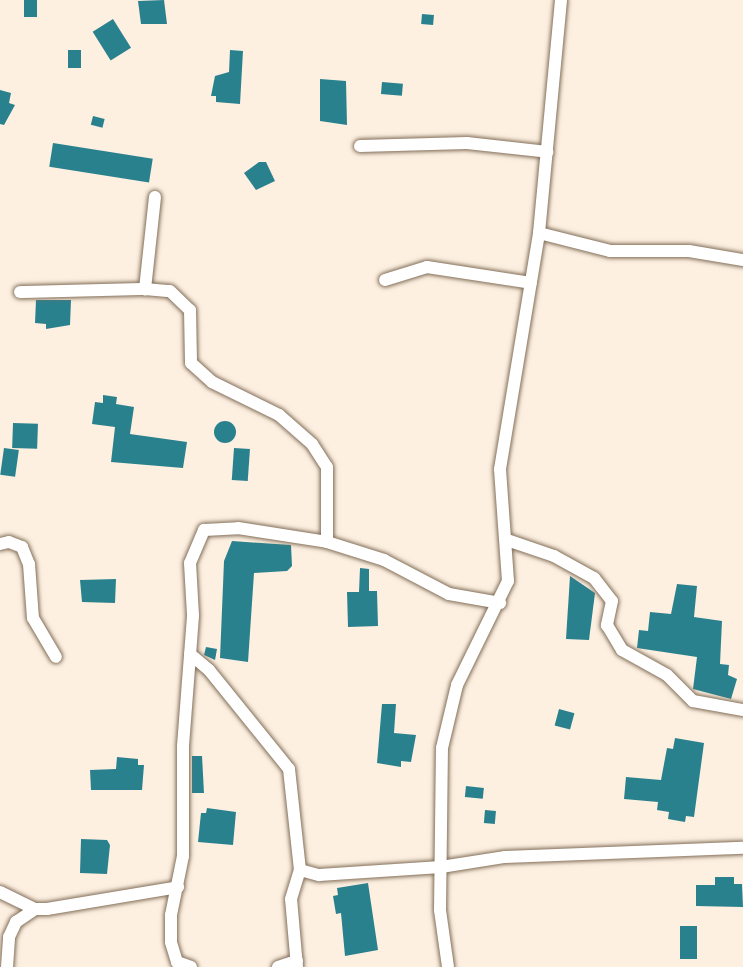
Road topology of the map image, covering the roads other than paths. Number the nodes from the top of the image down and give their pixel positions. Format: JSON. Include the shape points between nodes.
{"nodes":[{"id":1,"x":561,"y":0,"type":"edge"},
{"id":2,"x":360,"y":146,"type":"dead end"},
{"id":3,"x":548,"y":152,"type":"junction"},
{"id":4,"x":155,"y":197,"type":"dead end"},
{"id":5,"x":539,"y":233,"type":"junction"},
{"id":6,"x":743,"y":260,"type":"edge"},
{"id":7,"x":385,"y":280,"type":"dead end"},
{"id":8,"x":531,"y":283,"type":"junction"},
{"id":9,"x":145,"y":289,"type":"junction"},
{"id":10,"x":20,"y":292,"type":"dead end"},
{"id":11,"x":507,"y":540,"type":"junction"},
{"id":12,"x":327,"y":542,"type":"junction"},
{"id":13,"x":0,"y":544,"type":"edge"},
{"id":14,"x":500,"y":603,"type":"junction"},
{"id":15,"x":190,"y":654,"type":"junction"},
{"id":16,"x":56,"y":657,"type":"dead end"},
{"id":17,"x":743,"y":710,"type":"edge"},
{"id":18,"x":743,"y":848,"type":"edge"},
{"id":19,"x":441,"y":867,"type":"junction"},
{"id":20,"x":300,"y":870,"type":"junction"},
{"id":21,"x":178,"y":887,"type":"junction"},
{"id":22,"x":0,"y":892,"type":"edge"},
{"id":23,"x":34,"y":909,"type":"junction"},
{"id":24,"x":297,"y":964,"type":"edge"},
{"id":25,"x":7,"y":967,"type":"edge"},
{"id":26,"x":191,"y":967,"type":"edge"},
{"id":27,"x":278,"y":967,"type":"edge"},
{"id":28,"x":448,"y":967,"type":"edge"}],
"edges":[{"from":1,"to":3,"type":"street"},
{"from":2,"to":3,"type":"street","via":[[467,143]]},
{"from":3,"to":5,"type":"street"},
{"from":4,"to":9,"type":"street"},
{"from":5,"to":6,"type":"street","via":[[610,251],[689,251]]},
{"from":5,"to":8,"type":"street"},
{"from":7,"to":8,"type":"street","via":[[427,267]]},
{"from":8,"to":11,"type":"street","via":[[500,470]]},
{"from":9,"to":10,"type":"street"},
{"from":9,"to":12,"type":"street","via":[[170,291],[190,310],[191,363],[212,382],[279,415],[312,444],[327,467]]},
{"from":11,"to":14,"type":"street","via":[[508,581]]},
{"from":11,"to":17,"type":"street","via":[[554,556],[594,578],[612,601],[607,625],[622,650],[667,675],[693,701]]},
{"from":12,"to":14,"type":"street","via":[[384,560],[449,594]]},
{"from":12,"to":15,"type":"street","via":[[238,528],[204,530],[191,563]]},
{"from":13,"to":16,"type":"street","via":[[9,541],[22,547],[29,564],[33,618]]},
{"from":14,"to":19,"type":"street","via":[[478,635],[457,685],[442,748]]},
{"from":15,"to":20,"type":"street","via":[[209,670],[289,769]]},
{"from":15,"to":21,"type":"street"},
{"from":18,"to":19,"type":"street","via":[[505,857]]},
{"from":19,"to":20,"type":"street","via":[[319,875]]},
{"from":19,"to":28,"type":"street","via":[[440,910]]},
{"from":20,"to":24,"type":"street","via":[[291,899]]},
{"from":21,"to":23,"type":"street"},
{"from":21,"to":26,"type":"street","via":[[171,942],[177,962]]},
{"from":22,"to":23,"type":"street"},
{"from":23,"to":25,"type":"street","via":[[16,922],[9,937]]},
{"from":24,"to":27,"type":"street"}]}
